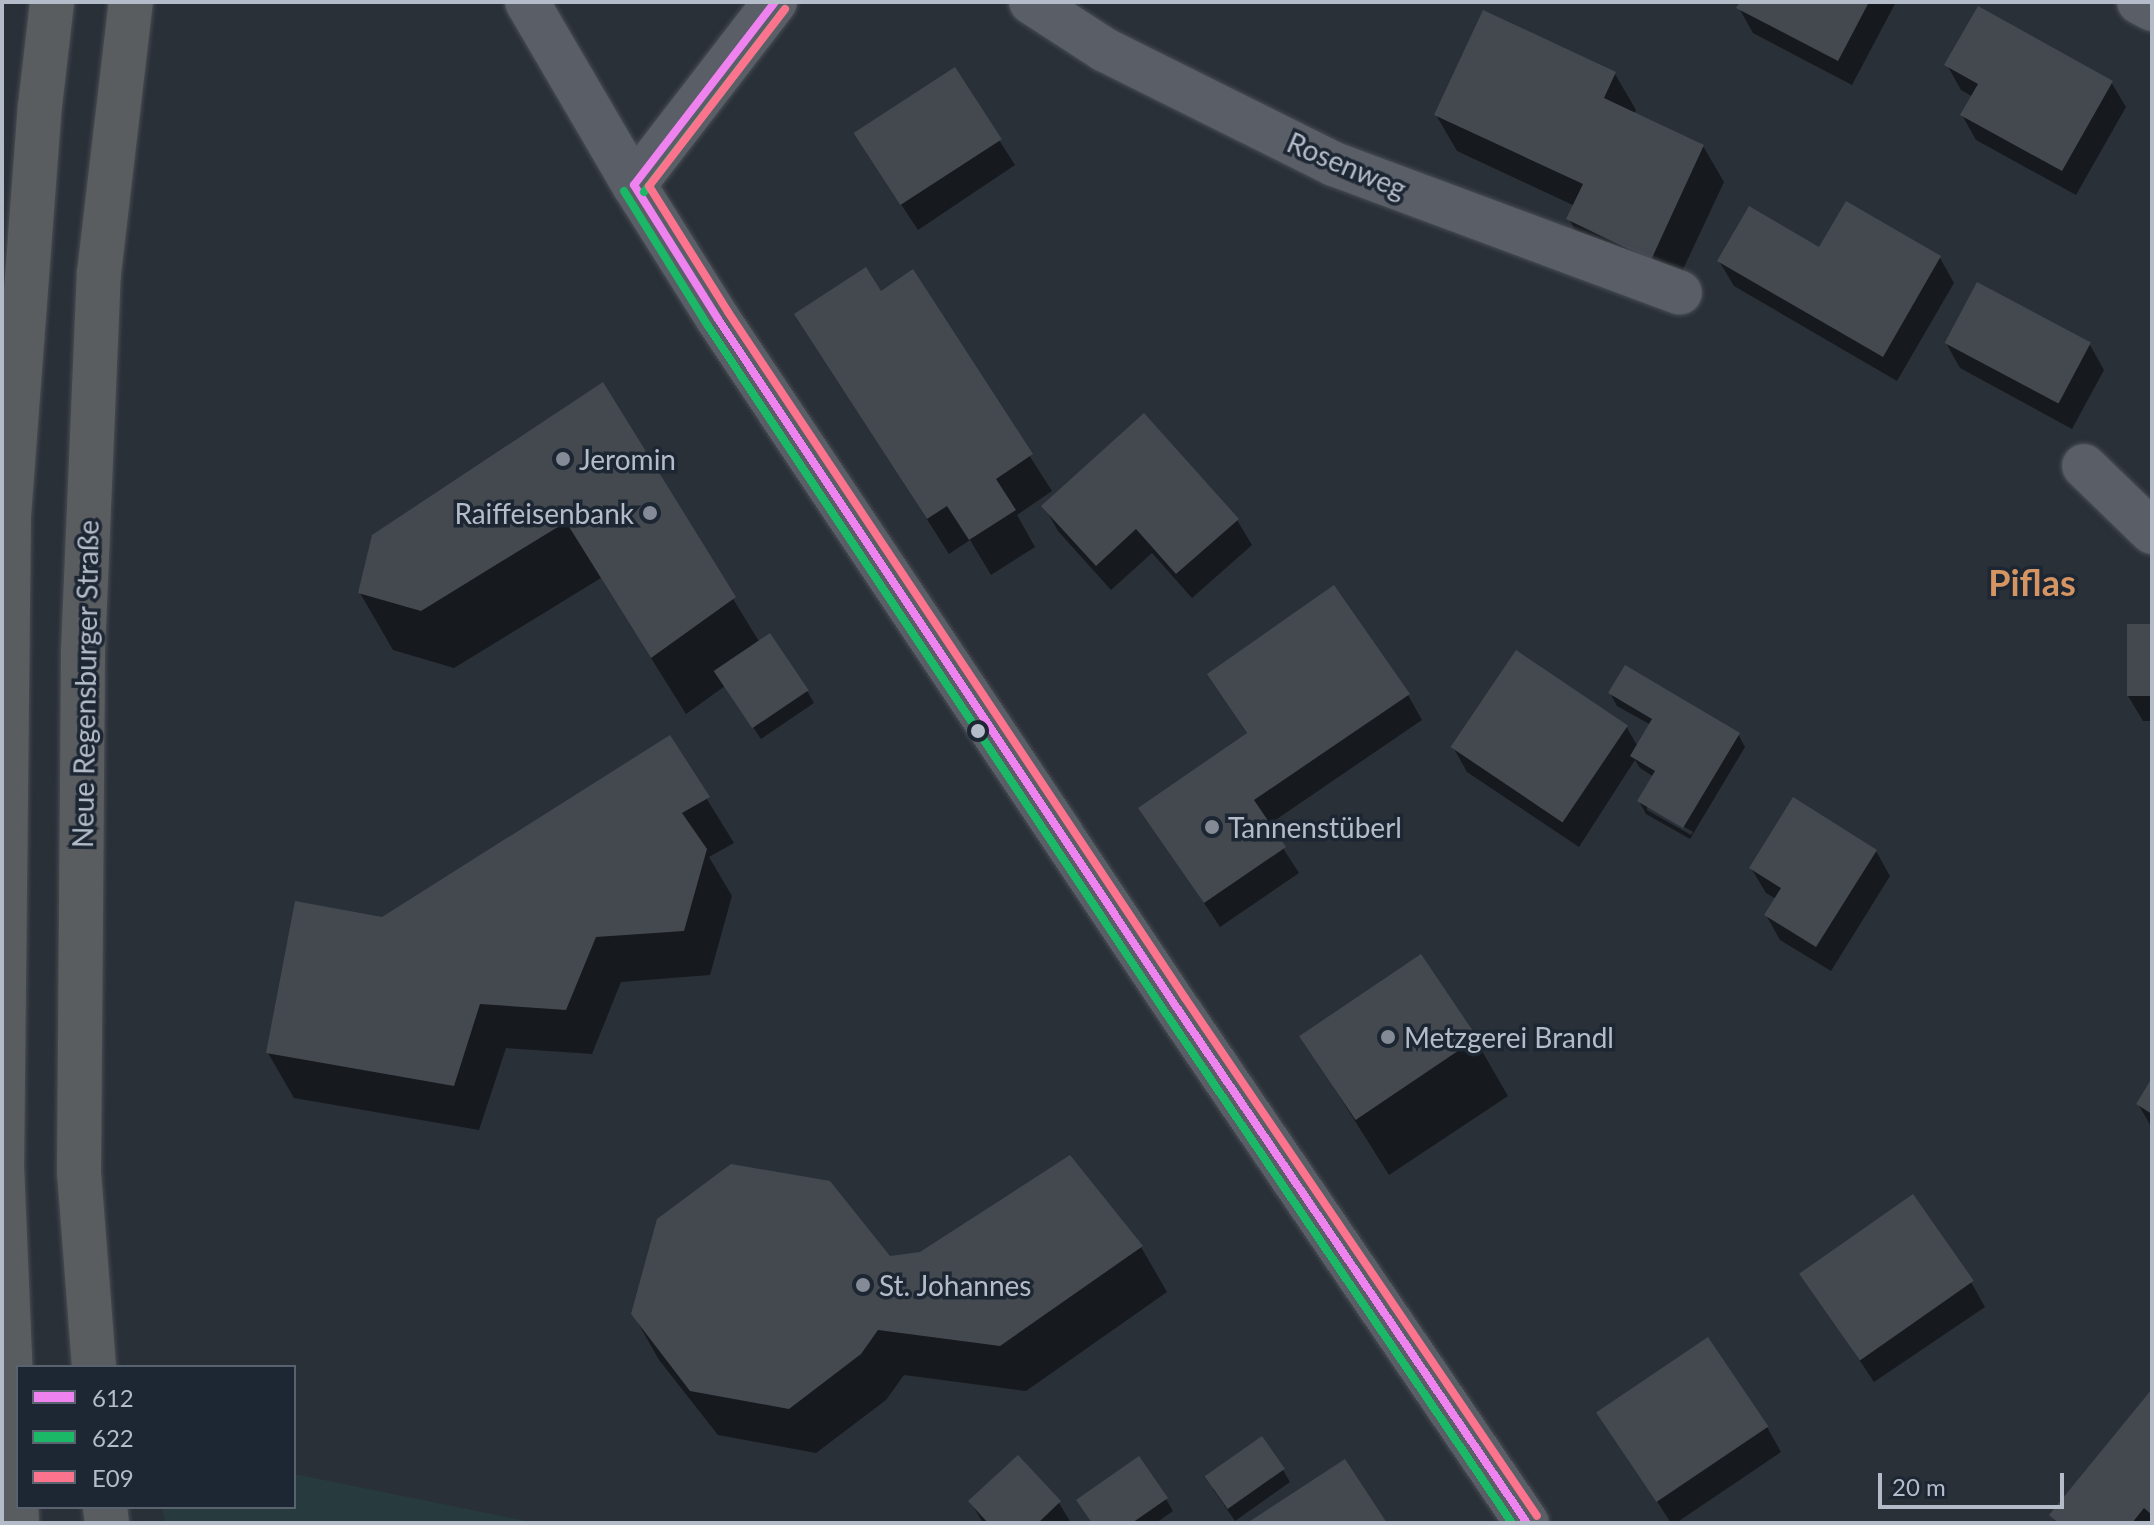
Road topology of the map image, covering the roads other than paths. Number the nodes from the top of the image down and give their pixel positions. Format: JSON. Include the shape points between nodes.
{"nodes":[{"id":1,"x":52,"y":2,"type":"edge"},
{"id":2,"x":131,"y":2,"type":"edge"},
{"id":3,"x":527,"y":2,"type":"edge"},
{"id":4,"x":775,"y":2,"type":"edge"},
{"id":5,"x":1031,"y":2,"type":"edge"},
{"id":6,"x":2139,"y":2,"type":"edge"},
{"id":7,"x":2152,"y":9,"type":"edge"},
{"id":8,"x":634,"y":185,"type":"junction"},
{"id":9,"x":1680,"y":293,"type":"dead end"},
{"id":10,"x":2084,"y":466,"type":"dead end"},
{"id":11,"x":2152,"y":532,"type":"edge"},
{"id":12,"x":94,"y":1365,"type":"edge"},
{"id":13,"x":16,"y":1500,"type":"edge"},
{"id":14,"x":1527,"y":1523,"type":"edge"}],
"edges":[{"from":1,"to":13,"type":"highway","via":[[9,516],[2,1171]]},
{"from":2,"to":12,"type":"highway","name":"Neue Regensburger Straße","via":[[99,273],[83,651],[79,1172]]},
{"from":3,"to":8,"type":"street"},
{"from":4,"to":8,"type":"street"},
{"from":5,"to":9,"type":"street","name":"Rosenweg","via":[[1105,50],[1334,164]]},
{"from":6,"to":7,"type":"street"},
{"from":8,"to":14,"type":"street","via":[[1175,1005]]},
{"from":10,"to":11,"type":"street"}]}
